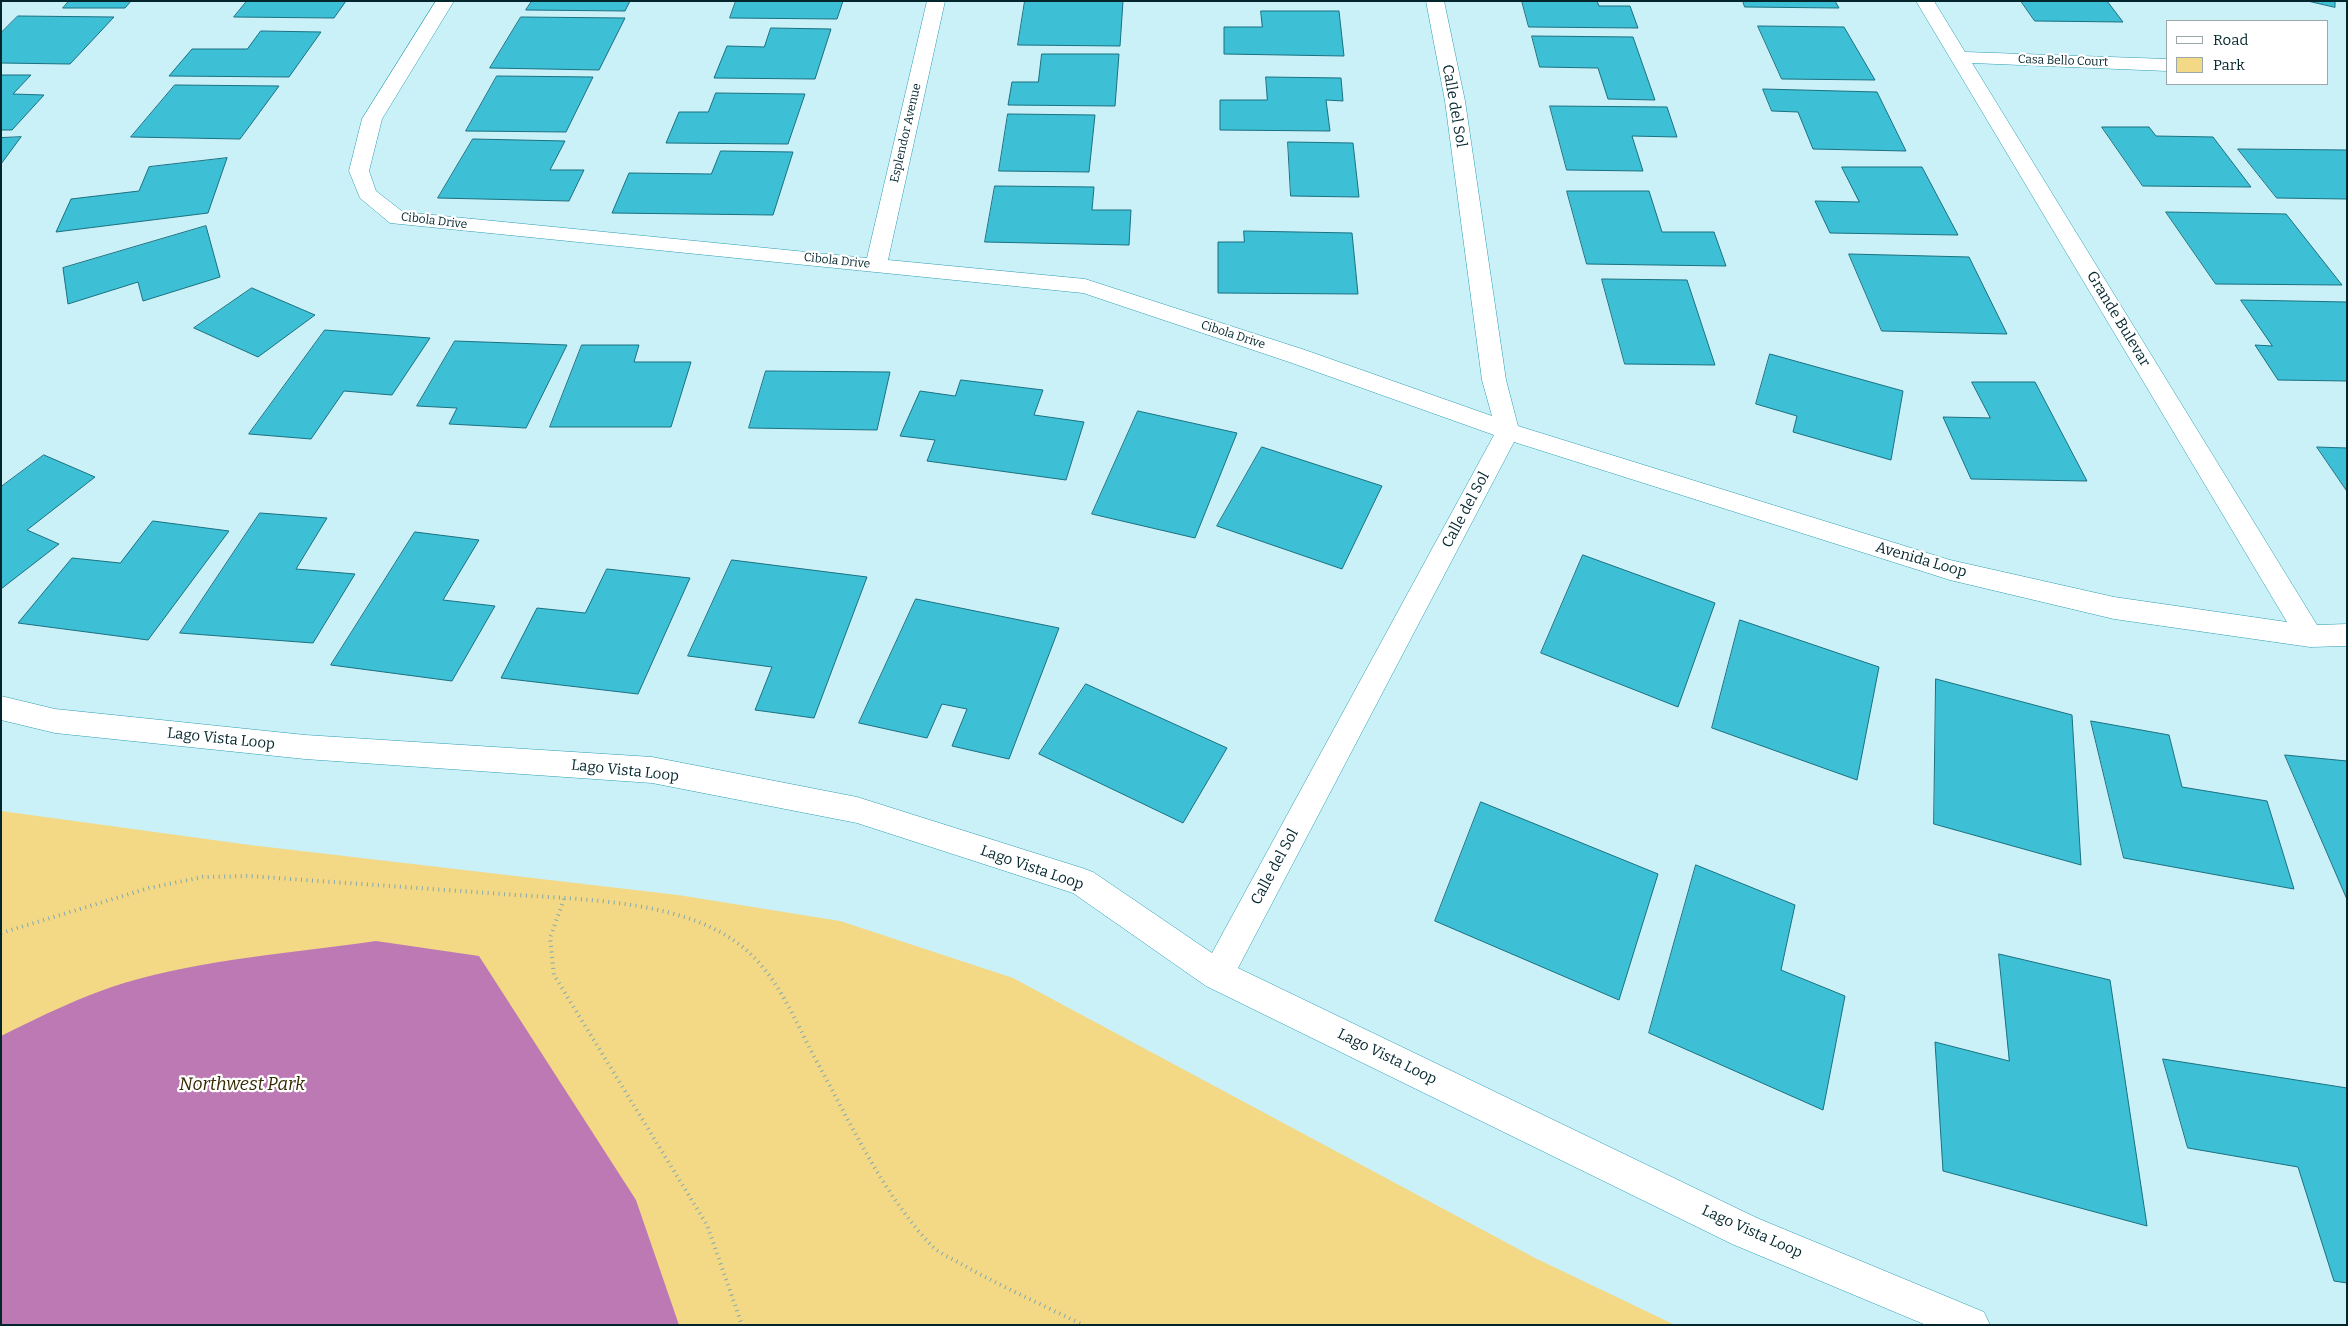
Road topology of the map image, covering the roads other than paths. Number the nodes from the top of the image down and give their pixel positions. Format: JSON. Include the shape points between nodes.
{"nodes":[{"id":1,"x":445,"y":1,"type":"edge"},
{"id":2,"x":936,"y":1,"type":"edge"},
{"id":3,"x":1434,"y":1,"type":"edge"},
{"id":4,"x":1925,"y":1,"type":"edge"},
{"id":5,"x":1959,"y":58,"type":"junction"},
{"id":6,"x":2166,"y":65,"type":"edge"},
{"id":7,"x":876,"y":265,"type":"junction"},
{"id":8,"x":1508,"y":431,"type":"junction"},
{"id":9,"x":2347,"y":635,"type":"edge"},
{"id":10,"x":2310,"y":636,"type":"junction"},
{"id":11,"x":1,"y":708,"type":"edge"},
{"id":12,"x":1217,"y":975,"type":"junction"},
{"id":13,"x":1971,"y":1325,"type":"edge"}],
"edges":[{"from":1,"to":7,"type":"street","name":"Cibola Drive","via":[[372,119],[359,171],[367,194],[398,218]]},
{"from":2,"to":7,"type":"street","name":"Esplendor Avenue"},
{"from":3,"to":8,"type":"street","name":"Calle del Sol","via":[[1454,101],[1494,380]]},
{"from":4,"to":5,"type":"street","name":"Grande Bulevar"},
{"from":5,"to":6,"type":"street","name":"Casa Bello Court"},
{"from":5,"to":10,"type":"street","name":"Grande Bulevar"},
{"from":7,"to":8,"type":"street","name":"Cibola Drive","via":[[1085,286],[1297,356]]},
{"from":8,"to":10,"type":"street","name":"Avenida Loop","via":[[1950,570],[2114,608]]},
{"from":8,"to":12,"type":"street","name":"Calle del Sol"},
{"from":9,"to":10,"type":"street","name":"Avenida Loop"},
{"from":11,"to":12,"type":"street","name":"Lago Vista Loop","via":[[55,721],[295,746],[652,770],[858,810],[1082,882]]},
{"from":12,"to":13,"type":"street","name":"Lago Vista Loop","via":[[1744,1231]]}]}
